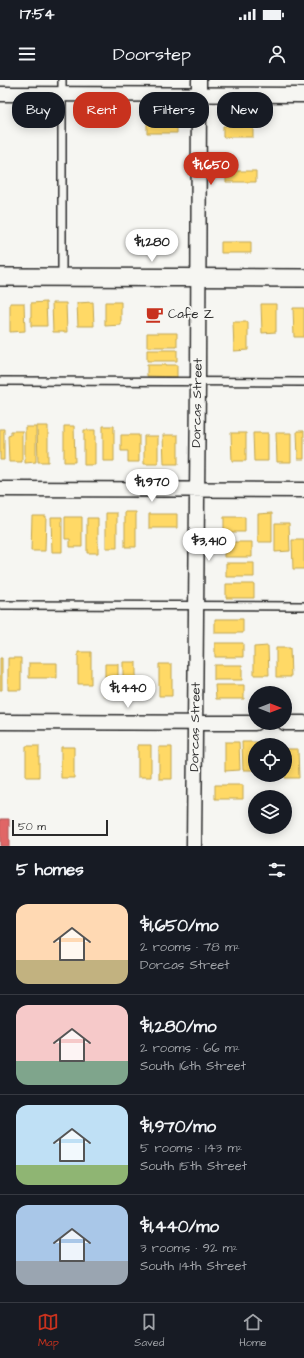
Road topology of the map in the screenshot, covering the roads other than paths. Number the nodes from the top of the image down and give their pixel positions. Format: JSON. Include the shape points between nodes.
{"nodes":[{"id":1,"x":62,"y":80,"type":"edge"},
{"id":2,"x":199,"y":80,"type":"edge"},
{"id":3,"x":62,"y":92,"type":"edge"},
{"id":4,"x":199,"y":92,"type":"edge"},
{"id":5,"x":0,"y":94,"type":"edge"},
{"id":6,"x":12,"y":94,"type":"edge"},
{"id":7,"x":65,"y":94,"type":"edge"},
{"id":8,"x":139,"y":94,"type":"edge"},
{"id":9,"x":209,"y":94,"type":"edge"},
{"id":10,"x":304,"y":95,"type":"edge"},
{"id":11,"x":62,"y":128,"type":"edge"},
{"id":12,"x":199,"y":128,"type":"edge"},
{"id":13,"x":0,"y":277,"type":"edge"},
{"id":14,"x":62,"y":277,"type":"junction"},
{"id":15,"x":198,"y":277,"type":"junction"},
{"id":16,"x":304,"y":278,"type":"edge"},
{"id":17,"x":0,"y":381,"type":"edge"},
{"id":18,"x":198,"y":382,"type":"junction"},
{"id":19,"x":304,"y":382,"type":"edge"},
{"id":20,"x":0,"y":489,"type":"edge"},
{"id":21,"x":196,"y":490,"type":"junction"},
{"id":22,"x":304,"y":490,"type":"edge"},
{"id":23,"x":0,"y":605,"type":"edge"},
{"id":24,"x":196,"y":606,"type":"junction"},
{"id":25,"x":304,"y":606,"type":"edge"},
{"id":26,"x":0,"y":722,"type":"edge"},
{"id":27,"x":195,"y":722,"type":"junction"},
{"id":28,"x":248,"y":723,"type":"edge"},
{"id":29,"x":292,"y":723,"type":"edge"},
{"id":30,"x":304,"y":723,"type":"edge"},
{"id":31,"x":194,"y":846,"type":"edge"}],
"edges":[{"from":1,"to":3,"type":"lane"},
{"from":2,"to":4,"type":"street","name":"Dorcas Street"},
{"from":5,"to":6,"type":"street"},
{"from":7,"to":8,"type":"street"},
{"from":9,"to":10,"type":"street"},
{"from":11,"to":14,"type":"lane"},
{"from":12,"to":15,"type":"street","name":"Dorcas Street"},
{"from":13,"to":14,"type":"street"},
{"from":14,"to":15,"type":"street"},
{"from":15,"to":16,"type":"street"},
{"from":15,"to":18,"type":"street","name":"Dorcas Street"},
{"from":17,"to":18,"type":"lane"},
{"from":18,"to":19,"type":"lane"},
{"from":18,"to":21,"type":"street","name":"Dorcas Street"},
{"from":20,"to":21,"type":"street"},
{"from":21,"to":22,"type":"street"},
{"from":21,"to":24,"type":"street","name":"Dorcas Street"},
{"from":23,"to":24,"type":"lane"},
{"from":24,"to":25,"type":"lane"},
{"from":24,"to":27,"type":"street","name":"Dorcas Street"},
{"from":26,"to":27,"type":"street"},
{"from":27,"to":28,"type":"street"},
{"from":27,"to":31,"type":"street","name":"Dorcas Street"},
{"from":29,"to":30,"type":"street"}]}
